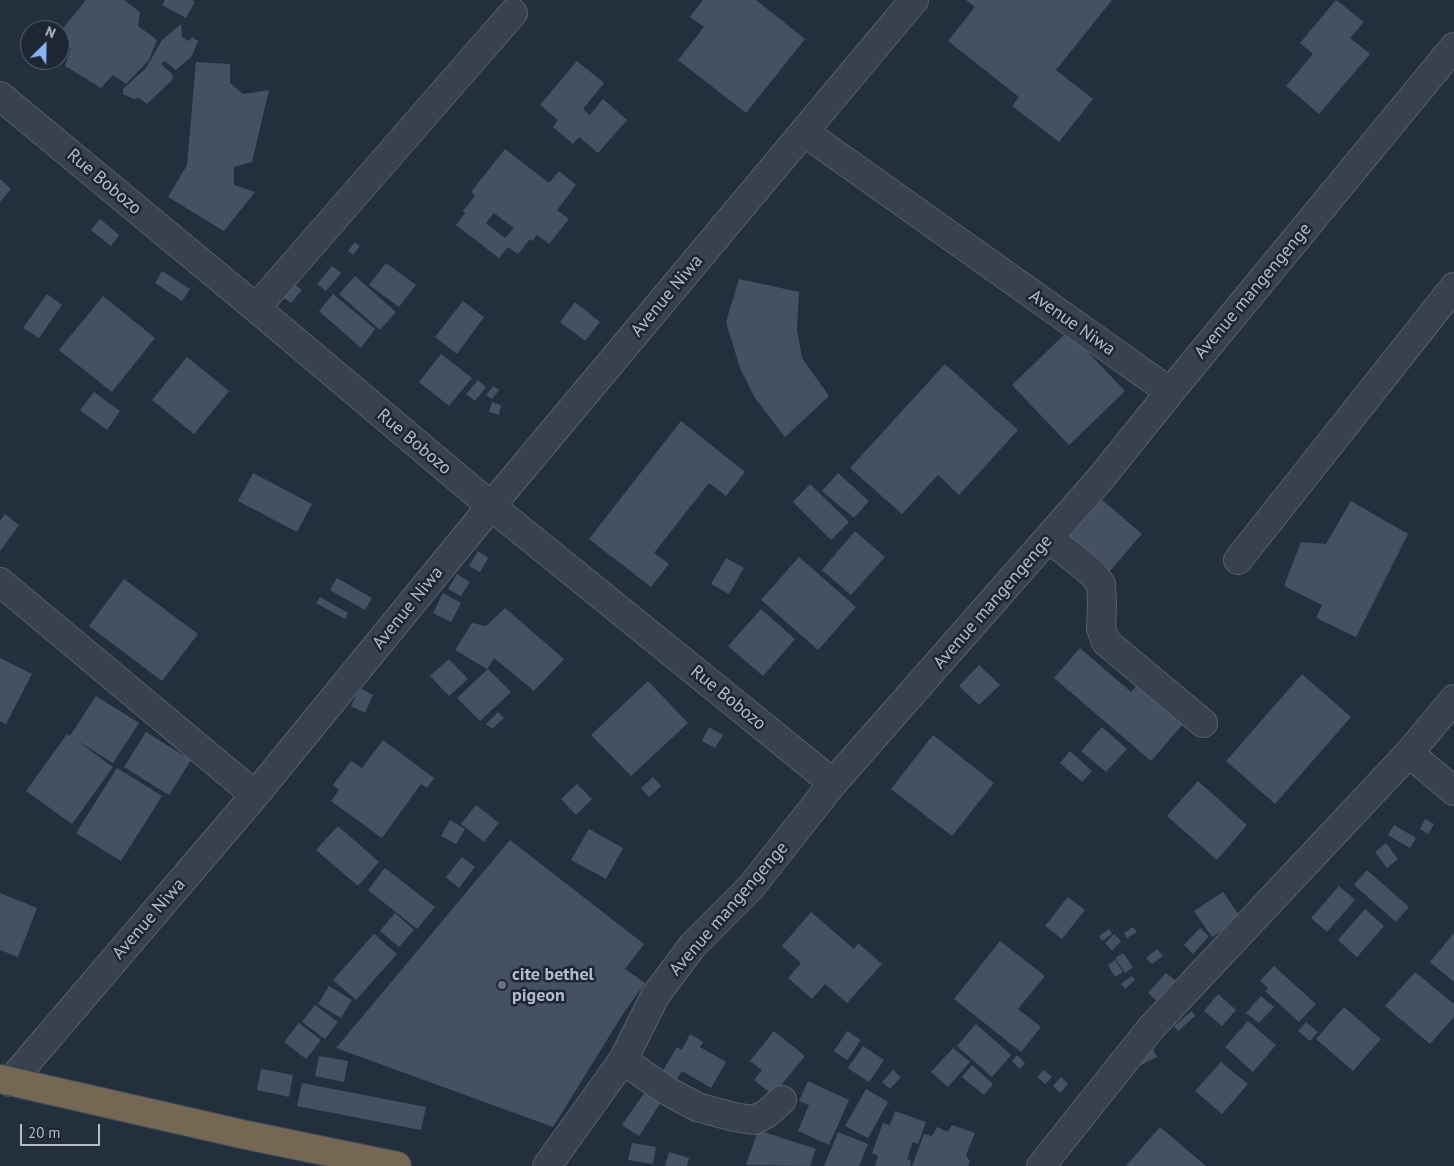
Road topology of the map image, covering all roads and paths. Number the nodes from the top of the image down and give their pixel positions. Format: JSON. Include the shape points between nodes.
{"nodes":[{"id":1,"x":914,"y":0,"type":"edge"},
{"id":2,"x":513,"y":14,"type":"dead end"},
{"id":3,"x":1454,"y":47,"type":"edge"},
{"id":4,"x":0,"y":96,"type":"edge"},
{"id":5,"x":804,"y":132,"type":"junction"},
{"id":6,"x":1454,"y":287,"type":"edge"},
{"id":7,"x":256,"y":308,"type":"junction"},
{"id":8,"x":1170,"y":392,"type":"junction"},
{"id":9,"x":490,"y":506,"type":"junction"},
{"id":10,"x":1049,"y":538,"type":"junction"},
{"id":11,"x":1238,"y":560,"type":"dead end"},
{"id":12,"x":0,"y":582,"type":"edge"},
{"id":13,"x":1454,"y":699,"type":"edge"},
{"id":14,"x":1203,"y":723,"type":"dead end"},
{"id":15,"x":1409,"y":753,"type":"junction"},
{"id":16,"x":833,"y":783,"type":"junction"},
{"id":17,"x":1454,"y":791,"type":"edge"},
{"id":18,"x":255,"y":795,"type":"junction"},
{"id":19,"x":623,"y":1060,"type":"junction"},
{"id":20,"x":5,"y":1080,"type":"edge"},
{"id":21,"x":782,"y":1100,"type":"dead end"},
{"id":22,"x":397,"y":1166,"type":"edge"},
{"id":23,"x":547,"y":1166,"type":"edge"},
{"id":24,"x":1041,"y":1166,"type":"edge"}],
"edges":[{"from":1,"to":5,"type":"street","name":"Avenue Niwa"},
{"from":2,"to":7,"type":"street"},
{"from":3,"to":8,"type":"street","name":"Avenue mangengenge"},
{"from":4,"to":7,"type":"street","name":"Rue Bobozo"},
{"from":5,"to":8,"type":"street","name":"Avenue Niwa"},
{"from":5,"to":9,"type":"street","name":"Avenue Niwa"},
{"from":6,"to":11,"type":"street"},
{"from":7,"to":9,"type":"street","name":"Rue Bobozo"},
{"from":8,"to":10,"type":"street","name":"Avenue mangengenge"},
{"from":9,"to":16,"type":"street","name":"Rue Bobozo"},
{"from":9,"to":18,"type":"street","name":"Avenue Niwa"},
{"from":10,"to":14,"type":"street","via":[[1092,572],[1101,584],[1101,628],[1106,642]]},
{"from":10,"to":16,"type":"street","name":"Avenue mangengenge"},
{"from":12,"to":18,"type":"street"},
{"from":13,"to":15,"type":"street"},
{"from":15,"to":17,"type":"street"},
{"from":15,"to":24,"type":"street","via":[[1151,1028]]},
{"from":16,"to":19,"type":"street","name":"Avenue mangengenge","via":[[751,887],[693,945],[655,996]]},
{"from":18,"to":20,"type":"street","name":"Avenue Niwa"},
{"from":19,"to":21,"type":"street","via":[[664,1089],[698,1107],[734,1117],[754,1120]]},
{"from":19,"to":23,"type":"street","name":"Avenue mangengenge"},
{"from":20,"to":22,"type":"highway"}]}
